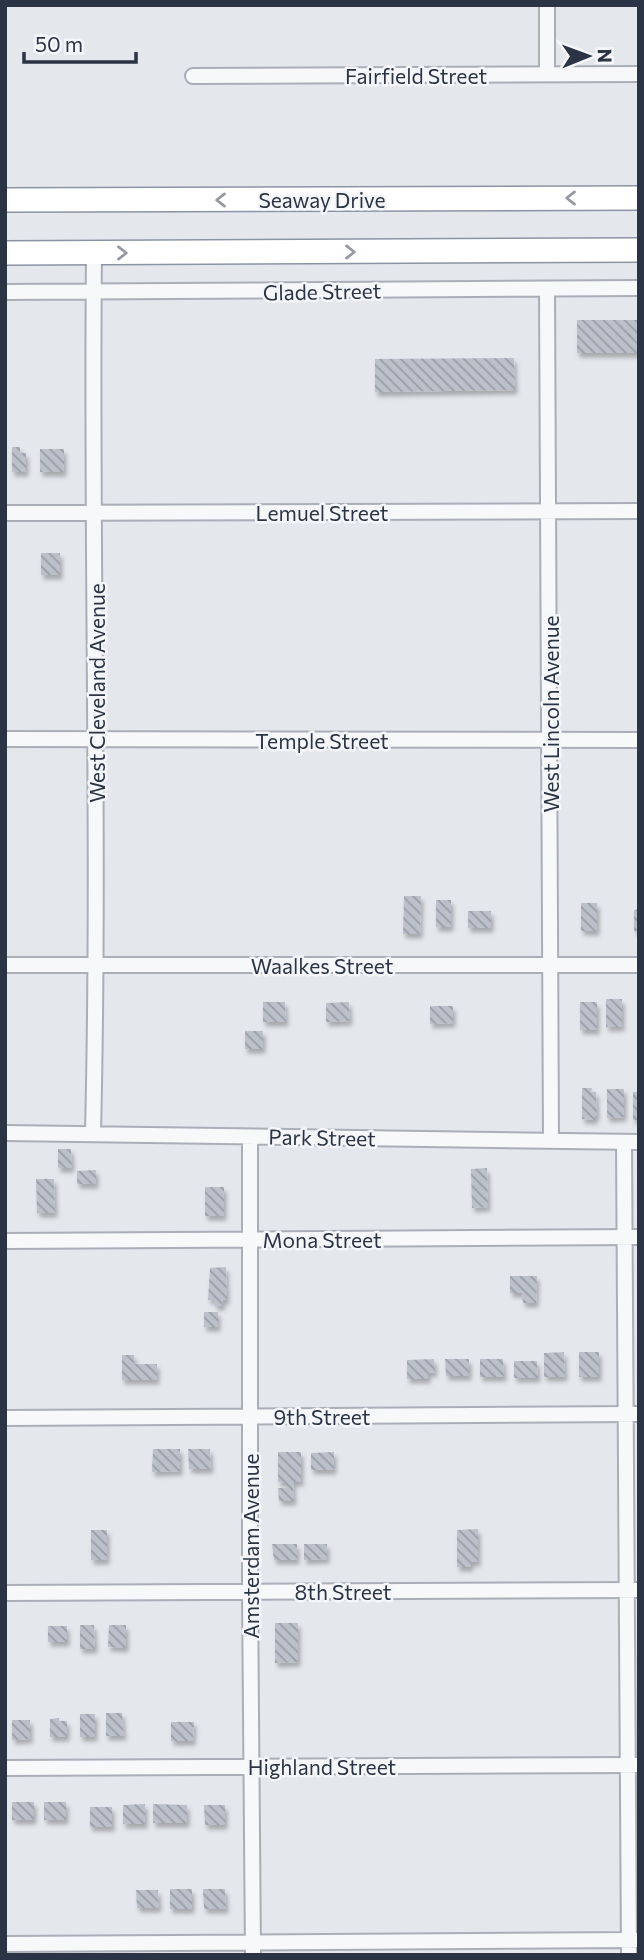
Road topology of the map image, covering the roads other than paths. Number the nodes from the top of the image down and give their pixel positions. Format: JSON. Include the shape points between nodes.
{"nodes":[{"id":1,"x":547,"y":5,"type":"edge"},
{"id":2,"x":547,"y":74,"type":"junction"},
{"id":3,"x":639,"y":74,"type":"edge"},
{"id":4,"x":193,"y":76,"type":"dead end"},
{"id":5,"x":639,"y":198,"type":"edge"},
{"id":6,"x":5,"y":200,"type":"edge"},
{"id":7,"x":639,"y":250,"type":"edge"},
{"id":8,"x":5,"y":253,"type":"edge"},
{"id":9,"x":93,"y":253,"type":"junction"},
{"id":10,"x":639,"y":288,"type":"edge"},
{"id":11,"x":547,"y":289,"type":"junction"},
{"id":12,"x":5,"y":292,"type":"edge"},
{"id":13,"x":93,"y":293,"type":"junction"},
{"id":14,"x":548,"y":511,"type":"junction"},
{"id":15,"x":639,"y":512,"type":"edge"},
{"id":16,"x":5,"y":513,"type":"edge"},
{"id":17,"x":95,"y":513,"type":"junction"},
{"id":18,"x":5,"y":738,"type":"edge"},
{"id":19,"x":97,"y":739,"type":"junction"},
{"id":20,"x":639,"y":740,"type":"edge"},
{"id":21,"x":550,"y":741,"type":"junction"},
{"id":22,"x":5,"y":965,"type":"edge"},
{"id":23,"x":551,"y":965,"type":"junction"},
{"id":24,"x":639,"y":965,"type":"edge"},
{"id":25,"x":97,"y":966,"type":"junction"},
{"id":26,"x":5,"y":1133,"type":"edge"},
{"id":27,"x":93,"y":1133,"type":"junction"},
{"id":28,"x":250,"y":1137,"type":"junction"},
{"id":29,"x":551,"y":1140,"type":"junction"},
{"id":30,"x":631,"y":1142,"type":"edge"},
{"id":31,"x":632,"y":1237,"type":"edge"},
{"id":32,"x":249,"y":1239,"type":"junction"},
{"id":33,"x":5,"y":1241,"type":"edge"},
{"id":34,"x":633,"y":1414,"type":"edge"},
{"id":35,"x":250,"y":1417,"type":"junction"},
{"id":36,"x":5,"y":1418,"type":"edge"},
{"id":37,"x":633,"y":1590,"type":"edge"},
{"id":38,"x":250,"y":1591,"type":"junction"},
{"id":39,"x":5,"y":1593,"type":"edge"},
{"id":40,"x":634,"y":1765,"type":"edge"},
{"id":41,"x":253,"y":1766,"type":"junction"},
{"id":42,"x":5,"y":1768,"type":"edge"},
{"id":43,"x":5,"y":1944,"type":"edge"},
{"id":44,"x":632,"y":1945,"type":"edge"},
{"id":45,"x":253,"y":1949,"type":"edge"}],
"edges":[{"from":1,"to":2,"type":"street"},
{"from":2,"to":3,"type":"street","name":"Fairfield Street"},
{"from":2,"to":4,"type":"street","name":"Fairfield Street"},
{"from":5,"to":6,"type":"highway","name":"Seaway Drive","one_way":true},
{"from":9,"to":7,"type":"highway","one_way":true},
{"from":8,"to":9,"type":"highway"},
{"from":9,"to":13,"type":"street","name":"West Cleveland Avenue"},
{"from":10,"to":11,"type":"street","name":"Glade Street"},
{"from":11,"to":13,"type":"street","name":"Glade Street"},
{"from":11,"to":14,"type":"street","name":"West Lincoln Avenue"},
{"from":12,"to":13,"type":"street","name":"Glade Street"},
{"from":13,"to":17,"type":"street","name":"West Cleveland Avenue"},
{"from":14,"to":15,"type":"street","name":"Lemuel Street"},
{"from":14,"to":17,"type":"street","name":"Lemuel Street"},
{"from":14,"to":21,"type":"street","name":"West Lincoln Avenue"},
{"from":16,"to":17,"type":"street","name":"Lemuel Street"},
{"from":17,"to":19,"type":"street","name":"West Cleveland Avenue"},
{"from":18,"to":19,"type":"street","name":"Temple Street"},
{"from":19,"to":21,"type":"street","name":"Temple Street"},
{"from":19,"to":25,"type":"street","name":"West Cleveland Avenue"},
{"from":20,"to":21,"type":"street","name":"Temple Street"},
{"from":21,"to":23,"type":"street","name":"West Lincoln Avenue"},
{"from":22,"to":25,"type":"street","name":"Waalkes Street"},
{"from":23,"to":24,"type":"street","name":"Waalkes Street"},
{"from":23,"to":25,"type":"street","name":"Waalkes Street"},
{"from":23,"to":29,"type":"street","name":"West Lincoln Avenue"},
{"from":25,"to":27,"type":"street","name":"West Cleveland Avenue"},
{"from":26,"to":27,"type":"street","name":"Park Street"},
{"from":27,"to":28,"type":"street","name":"Park Street"},
{"from":28,"to":29,"type":"street","name":"Park Street"},
{"from":28,"to":32,"type":"street","name":"Amsterdam Avenue"},
{"from":29,"to":30,"type":"street","name":"Park Street"},
{"from":30,"to":31,"type":"street"},
{"from":31,"to":32,"type":"street","name":"Mona Street"},
{"from":31,"to":34,"type":"street"},
{"from":32,"to":33,"type":"street","name":"Mona Street"},
{"from":32,"to":35,"type":"street","name":"Amsterdam Avenue"},
{"from":34,"to":35,"type":"street","name":"9th Street"},
{"from":34,"to":37,"type":"street"},
{"from":35,"to":36,"type":"street","name":"9th Street"},
{"from":35,"to":38,"type":"street","name":"Amsterdam Avenue"},
{"from":37,"to":38,"type":"street","name":"8th Street"},
{"from":37,"to":40,"type":"street"},
{"from":38,"to":39,"type":"street","name":"8th Street"},
{"from":38,"to":41,"type":"street","name":"Amsterdam Avenue"},
{"from":40,"to":41,"type":"street","name":"Highland Street"},
{"from":40,"to":44,"type":"street"},
{"from":41,"to":42,"type":"street","name":"Highland Street"},
{"from":41,"to":45,"type":"street","name":"Amsterdam Avenue"},
{"from":43,"to":45,"type":"street"},
{"from":44,"to":45,"type":"street"}]}
